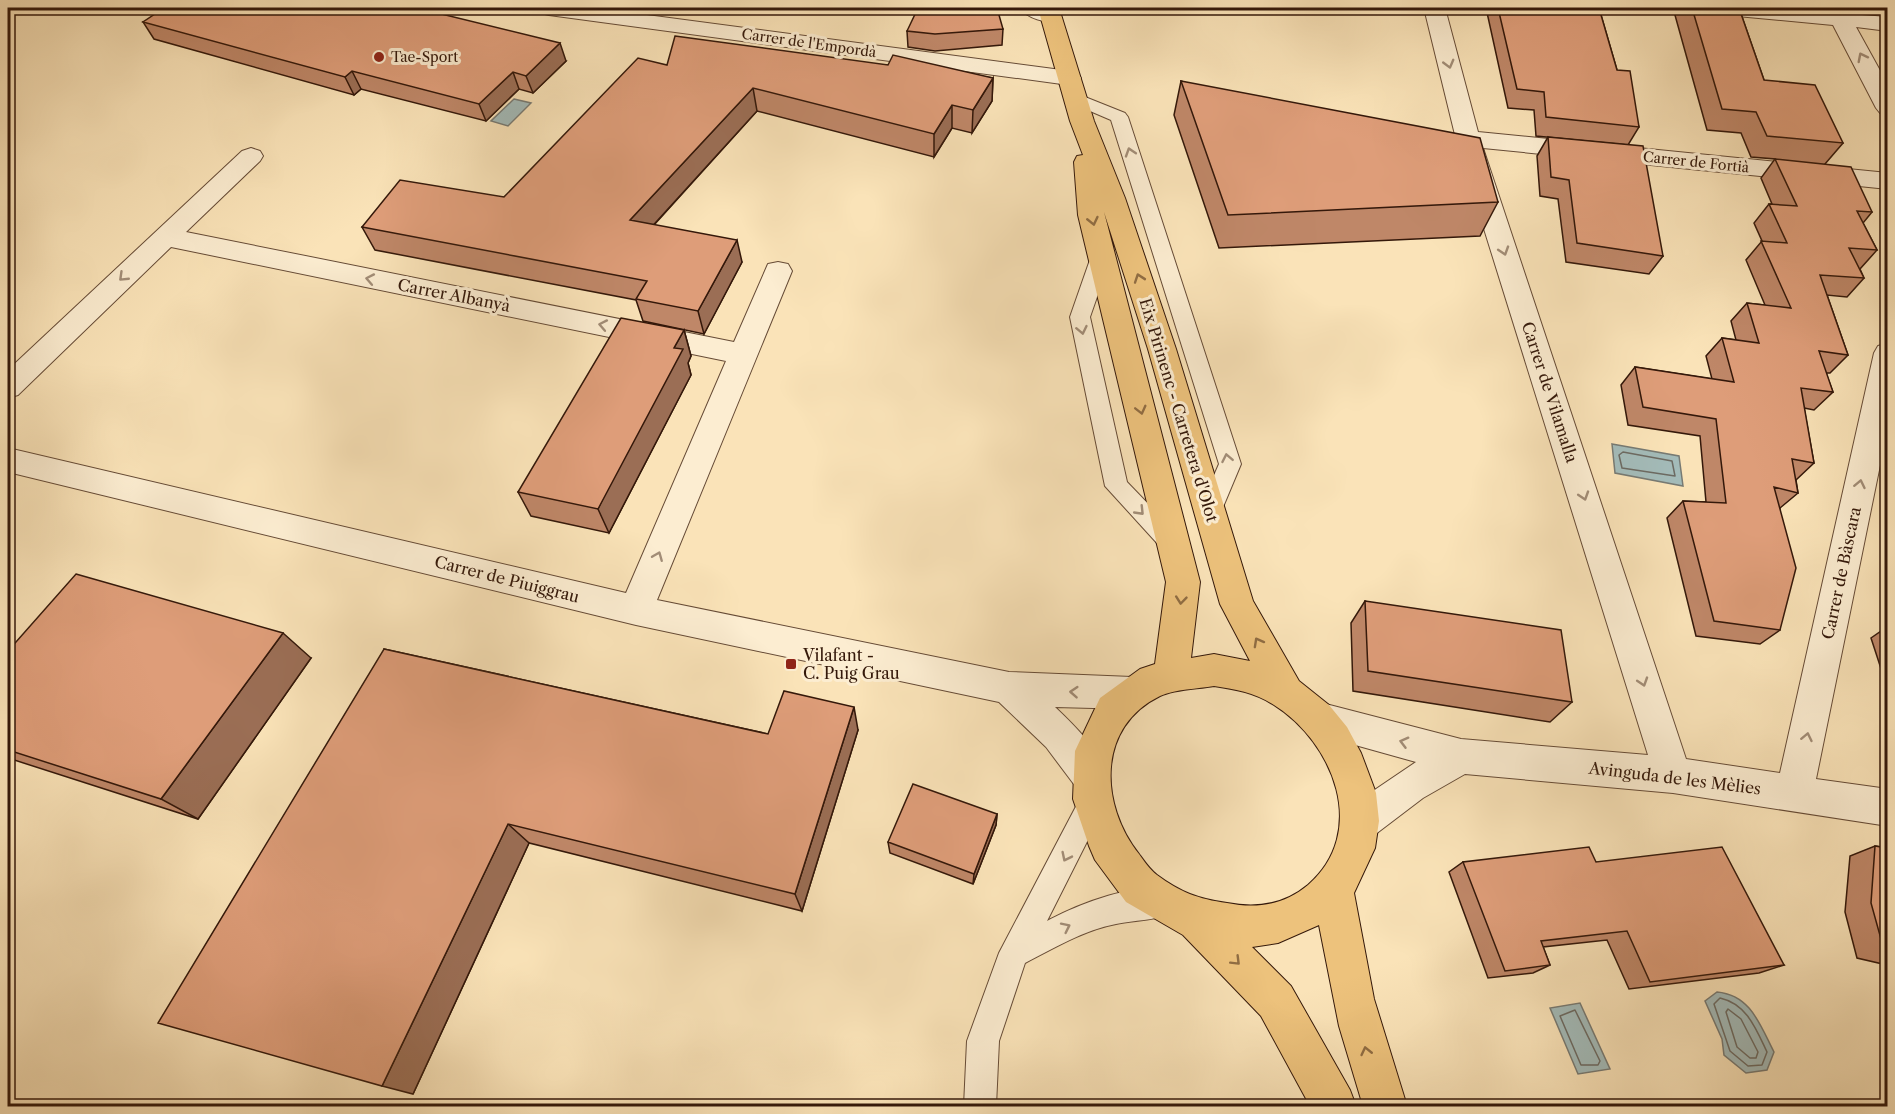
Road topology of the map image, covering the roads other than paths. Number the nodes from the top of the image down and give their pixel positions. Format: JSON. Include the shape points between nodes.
{"nodes":[{"id":1,"x":549,"y":8,"type":"edge"},
{"id":2,"x":1434,"y":8,"type":"edge"},
{"id":3,"x":1726,"y":8,"type":"edge"},
{"id":4,"x":1043,"y":10,"type":"edge"},
{"id":5,"x":1839,"y":13,"type":"edge"},
{"id":6,"x":1887,"y":24,"type":"edge"},
{"id":7,"x":1075,"y":99,"type":"junction"},
{"id":8,"x":1887,"y":108,"type":"edge"},
{"id":9,"x":1468,"y":139,"type":"junction"},
{"id":10,"x":251,"y":156,"type":"dead end"},
{"id":11,"x":1887,"y":181,"type":"edge"},
{"id":12,"x":165,"y":237,"type":"junction"},
{"id":13,"x":1102,"y":254,"type":"junction"},
{"id":14,"x":778,"y":271,"type":"dead end"},
{"id":15,"x":1887,"y":352,"type":"edge"},
{"id":16,"x":742,"y":354,"type":"junction"},
{"id":17,"x":8,"y":387,"type":"edge"},
{"id":18,"x":8,"y":460,"type":"edge"},
{"id":19,"x":1174,"y":546,"type":"junction"},
{"id":20,"x":636,"y":610,"type":"junction"},
{"id":21,"x":1171,"y":675,"type":"junction"},
{"id":22,"x":1009,"y":688,"type":"junction"},
{"id":23,"x":1132,"y":693,"type":"junction"},
{"id":24,"x":1286,"y":693,"type":"junction"},
{"id":25,"x":1318,"y":719,"type":"junction"},
{"id":26,"x":1461,"y":756,"type":"junction"},
{"id":27,"x":1673,"y":775,"type":"junction"},
{"id":28,"x":1091,"y":789,"type":"junction"},
{"id":29,"x":1794,"y":794,"type":"junction"},
{"id":30,"x":1887,"y":808,"type":"edge"},
{"id":31,"x":1359,"y":823,"type":"junction"},
{"id":32,"x":1333,"y":889,"type":"junction"},
{"id":33,"x":1178,"y":911,"type":"junction"},
{"id":34,"x":1014,"y":953,"type":"junction"},
{"id":35,"x":980,"y":1107,"type":"edge"},
{"id":36,"x":1334,"y":1107,"type":"edge"},
{"id":37,"x":1385,"y":1107,"type":"edge"}],
"edges":[{"from":1,"to":7,"type":"street","name":"Carrer de l'Empordà"},
{"from":2,"to":9,"type":"street","name":"Carrer de Vilamalla","one_way":true},
{"from":3,"to":5,"type":"street"},
{"from":4,"to":7,"type":"main road","name":"Eix Pirinenc - Carretera d'Olot"},
{"from":5,"to":6,"type":"street"},
{"from":8,"to":5,"type":"street","one_way":true},
{"from":7,"to":13,"type":"main road","name":"Eix Pirinenc - Carretera d'Olot","one_way":true,"via":[[1091,215]]},
{"from":24,"to":7,"type":"main road","name":"Eix Pirinenc - Carretera d'Olot","one_way":true,"via":[[1237,604],[1155,327]]},
{"from":9,"to":11,"type":"street","name":"Carrer de Fortià"},
{"from":9,"to":27,"type":"street","name":"Carrer de Vilamalla","one_way":true},
{"from":10,"to":12,"type":"street"},
{"from":16,"to":12,"type":"street","name":"Carrer Albanyà","one_way":true},
{"from":12,"to":17,"type":"street","one_way":true},
{"from":13,"to":19,"type":"main road","name":"Eix Pirinenc - Carretera d'Olot","one_way":true},
{"from":13,"to":19,"type":"lane","one_way":true,"via":[[1080,317],[1116,486]]},
{"from":14,"to":16,"type":"street"},
{"from":29,"to":15,"type":"street","name":"Carrer de Bàscara","one_way":true},
{"from":20,"to":16,"type":"street","one_way":true},
{"from":18,"to":20,"type":"street","name":"Carrer de Piuiggrau"},
{"from":19,"to":21,"type":"main road","name":"Eix Pirinenc - Carretera d'Olot","one_way":true,"via":[[1183,582]]},
{"from":20,"to":22,"type":"street","name":"Carrer de Piuiggrau"},
{"from":21,"to":23,"type":"main road"},
{"from":21,"to":24,"type":"main road","via":[[1199,670],[1229,672],[1258,679]]},
{"from":23,"to":22,"type":"street","name":"Carrer de Piuiggrau","one_way":true},
{"from":22,"to":28,"type":"street","via":[[1059,735]]},
{"from":23,"to":28,"type":"main road","via":[[1098,736]]},
{"from":24,"to":25,"type":"main road"},
{"from":26,"to":25,"type":"street","name":"Avinguda de les Mèlies","one_way":true},
{"from":25,"to":31,"type":"main road","via":[[1347,760],[1357,791]]},
{"from":26,"to":27,"type":"street","name":"Avinguda de les Mèlies"},
{"from":26,"to":31,"type":"street","via":[[1410,785]]},
{"from":27,"to":29,"type":"street","name":"Avinguda de les Mèlies"},
{"from":28,"to":33,"type":"main road","via":[[1096,823],[1115,859],[1143,890]]},
{"from":28,"to":34,"type":"lane","one_way":true},
{"from":29,"to":30,"type":"street","name":"Avinguda de les Mèlies"},
{"from":31,"to":32,"type":"main road","via":[[1352,858]]},
{"from":32,"to":33,"type":"main road","via":[[1296,916],[1272,924],[1221,926]]},
{"from":37,"to":32,"type":"main road","one_way":true,"via":[[1363,1040]]},
{"from":34,"to":33,"type":"lane","one_way":true,"via":[[1115,909]]},
{"from":33,"to":36,"type":"main road","one_way":true,"via":[[1276,1001]]},
{"from":34,"to":35,"type":"lane","via":[[983,1041]]}]}
